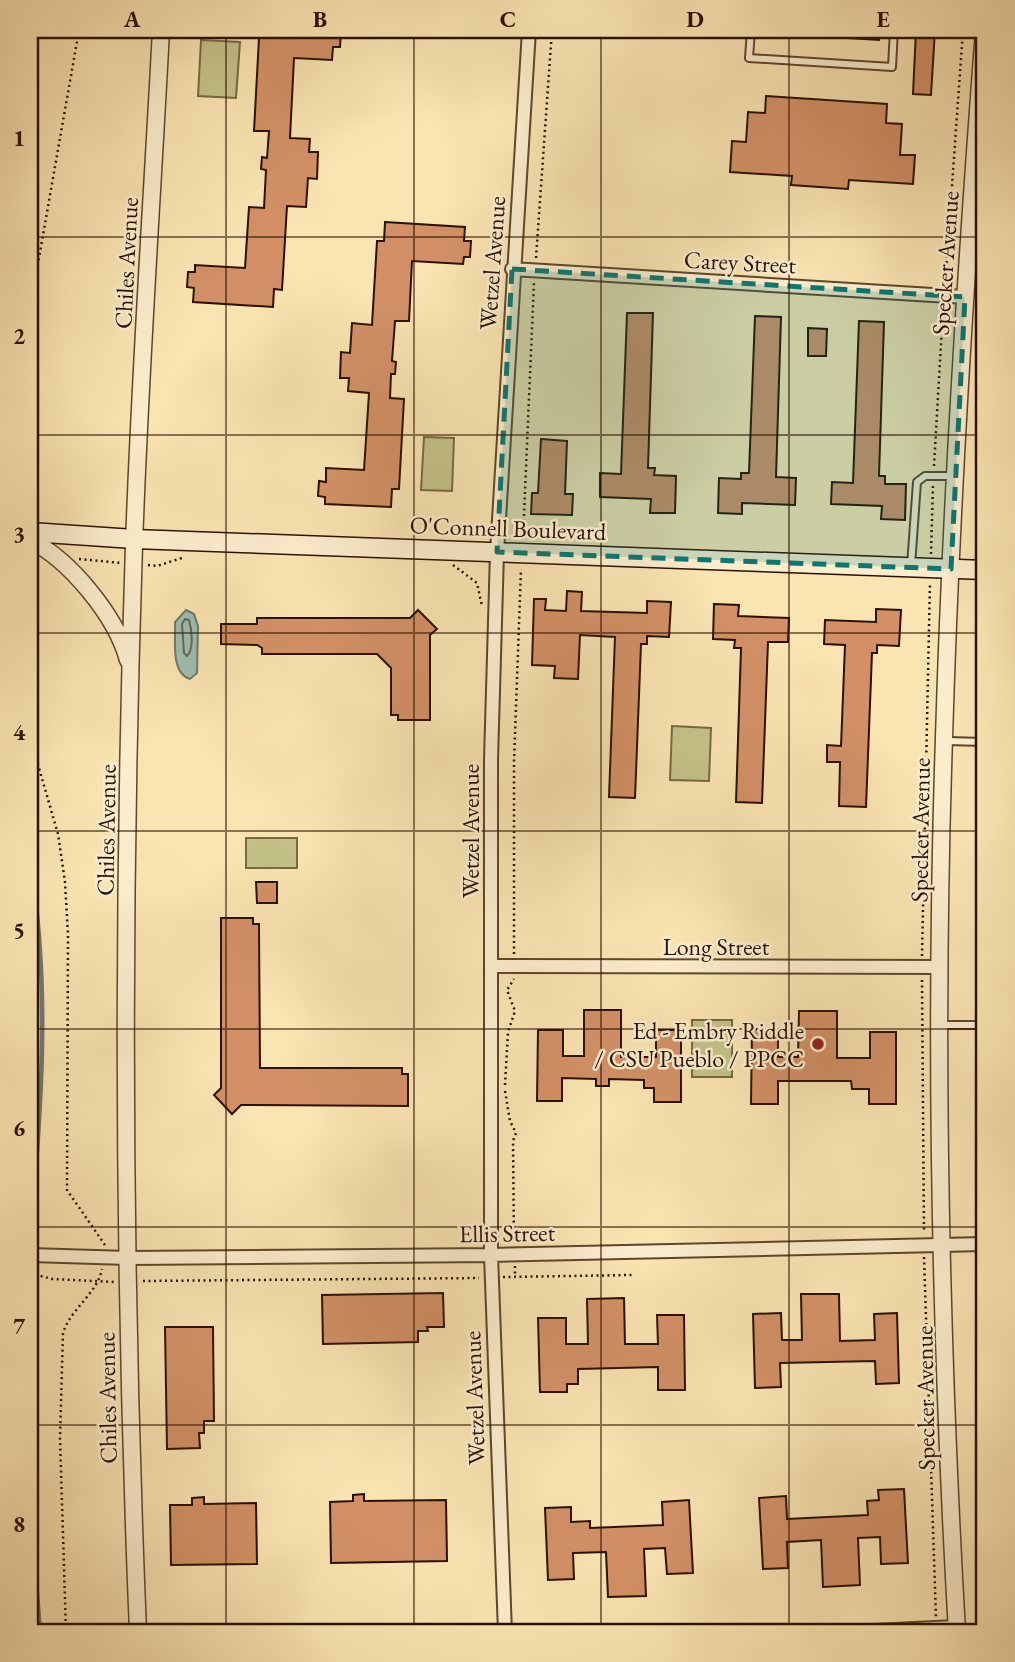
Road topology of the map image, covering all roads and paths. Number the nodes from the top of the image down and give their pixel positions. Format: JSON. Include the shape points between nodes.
{"nodes":[{"id":1,"x":79,"y":30,"type":"edge"},
{"id":2,"x":161,"y":30,"type":"edge"},
{"id":3,"x":529,"y":30,"type":"edge"},
{"id":4,"x":552,"y":30,"type":"edge"},
{"id":5,"x":751,"y":30,"type":"edge"},
{"id":6,"x":894,"y":30,"type":"edge"},
{"id":7,"x":984,"y":30,"type":"edge"},
{"id":8,"x":979,"y":167,"type":"edge"},
{"id":9,"x":512,"y":269,"type":"junction"},
{"id":10,"x":535,"y":270,"type":"junction"},
{"id":11,"x":965,"y":297,"type":"junction"},
{"id":12,"x":30,"y":309,"type":"edge"},
{"id":13,"x":954,"y":476,"type":"junction"},
{"id":14,"x":30,"y":532,"type":"edge"},
{"id":15,"x":30,"y":540,"type":"edge"},
{"id":16,"x":134,"y":540,"type":"junction"},
{"id":17,"x":497,"y":552,"type":"junction"},
{"id":18,"x":522,"y":553,"type":"junction"},
{"id":19,"x":192,"y":555,"type":"dead end"},
{"id":20,"x":60,"y":561,"type":"junction"},
{"id":21,"x":451,"y":563,"type":"dead end"},
{"id":22,"x":134,"y":564,"type":"junction"},
{"id":23,"x":911,"y":567,"type":"junction"},
{"id":24,"x":951,"y":569,"type":"junction"},
{"id":25,"x":985,"y":570,"type":"edge"},
{"id":26,"x":483,"y":615,"type":"dead end"},
{"id":27,"x":131,"y":673,"type":"junction"},
{"id":28,"x":30,"y":737,"type":"edge"},
{"id":29,"x":944,"y":740,"type":"junction"},
{"id":30,"x":985,"y":742,"type":"edge"},
{"id":31,"x":491,"y":762,"type":"junction"},
{"id":32,"x":514,"y":762,"type":"junction"},
{"id":33,"x":491,"y":966,"type":"junction"},
{"id":34,"x":514,"y":966,"type":"junction"},
{"id":35,"x":942,"y":967,"type":"junction"},
{"id":36,"x":941,"y":1025,"type":"junction"},
{"id":37,"x":985,"y":1025,"type":"edge"},
{"id":38,"x":943,"y":1244,"type":"junction"},
{"id":39,"x":985,"y":1244,"type":"edge"},
{"id":40,"x":515,"y":1254,"type":"junction"},
{"id":41,"x":30,"y":1255,"type":"edge"},
{"id":42,"x":491,"y":1255,"type":"junction"},
{"id":43,"x":104,"y":1258,"type":"junction"},
{"id":44,"x":128,"y":1258,"type":"junction"},
{"id":45,"x":30,"y":1273,"type":"edge"},
{"id":46,"x":632,"y":1275,"type":"dead end"},
{"id":47,"x":515,"y":1277,"type":"junction"},
{"id":48,"x":491,"y":1278,"type":"junction"},
{"id":49,"x":100,"y":1282,"type":"junction"},
{"id":50,"x":128,"y":1282,"type":"junction"},
{"id":51,"x":957,"y":1630,"type":"edge"},
{"id":52,"x":66,"y":1632,"type":"edge"},
{"id":53,"x":138,"y":1632,"type":"edge"},
{"id":54,"x":505,"y":1632,"type":"edge"},
{"id":55,"x":853,"y":1632,"type":"edge"}],
"edges":[{"from":1,"to":12,"type":"path"},
{"from":2,"to":16,"type":"street","name":"Chiles Avenue"},
{"from":3,"to":9,"type":"street","name":"Wetzel Avenue"},
{"from":4,"to":10,"type":"path"},
{"from":5,"to":6,"type":"lane","via":[[749,58],[891,67]]},
{"from":7,"to":8,"type":"street","name":"Specker Avenue"},
{"from":8,"to":11,"type":"street","name":"Specker Avenue"},
{"from":9,"to":10,"type":"street","name":"Carey Street"},
{"from":9,"to":17,"type":"street","name":"Wetzel Avenue"},
{"from":10,"to":11,"type":"street","name":"Carey Street"},
{"from":10,"to":18,"type":"path"},
{"from":11,"to":13,"type":"street","name":"Specker Avenue"},
{"from":13,"to":23,"type":"lane","via":[[925,476],[917,482]]},
{"from":13,"to":24,"type":"street","name":"Specker Avenue"},
{"from":14,"to":16,"type":"main road","name":"O'Connell Boulevard"},
{"from":15,"to":20,"type":"street"},
{"from":16,"to":17,"type":"main road","name":"O'Connell Boulevard"},
{"from":16,"to":22,"type":"street","name":"Chiles Avenue"},
{"from":17,"to":18,"type":"main road","name":"O'Connell Boulevard"},
{"from":17,"to":31,"type":"street","name":"Wetzel Avenue"},
{"from":18,"to":23,"type":"main road","name":"O'Connell Boulevard"},
{"from":18,"to":32,"type":"path"},
{"from":19,"to":22,"type":"path","via":[[157,566]]},
{"from":20,"to":22,"type":"path"},
{"from":20,"to":27,"type":"street","via":[[82,582],[110,622]]},
{"from":21,"to":26,"type":"path","via":[[477,583]]},
{"from":22,"to":27,"type":"street","name":"Chiles Avenue"},
{"from":23,"to":24,"type":"main road","name":"O'Connell Boulevard"},
{"from":24,"to":25,"type":"main road","name":"O'Connell Boulevard"},
{"from":24,"to":29,"type":"street","name":"Specker Avenue"},
{"from":27,"to":44,"type":"street","name":"Chiles Avenue"},
{"from":28,"to":43,"type":"path","via":[[58,834],[65,883],[67,1190],[106,1242]]},
{"from":29,"to":30,"type":"lane"},
{"from":29,"to":35,"type":"street","name":"Specker Avenue"},
{"from":31,"to":32,"type":"path"},
{"from":31,"to":33,"type":"street","name":"Wetzel Avenue"},
{"from":32,"to":34,"type":"path"},
{"from":33,"to":34,"type":"street","name":"Long Street"},
{"from":33,"to":42,"type":"street","name":"Wetzel Avenue"},
{"from":34,"to":35,"type":"street","name":"Long Street"},
{"from":34,"to":40,"type":"path","via":[[514,979],[507,990],[515,1011],[508,1032],[504,1087],[516,1133]]},
{"from":35,"to":36,"type":"street","name":"Specker Avenue"},
{"from":36,"to":37,"type":"lane"},
{"from":36,"to":38,"type":"street","name":"Specker Avenue"},
{"from":38,"to":39,"type":"street","name":"Ellis Street"},
{"from":38,"to":40,"type":"street","name":"Ellis Street"},
{"from":38,"to":51,"type":"street","name":"Specker Avenue"},
{"from":40,"to":42,"type":"street","name":"Ellis Street"},
{"from":40,"to":47,"type":"path"},
{"from":41,"to":43,"type":"street","name":"Ellis Street"},
{"from":42,"to":44,"type":"street","name":"Ellis Street"},
{"from":42,"to":48,"type":"street","name":"Wetzel Avenue"},
{"from":43,"to":44,"type":"street","name":"Ellis Street"},
{"from":43,"to":49,"type":"path"},
{"from":44,"to":50,"type":"street","name":"Chiles Avenue"},
{"from":45,"to":49,"type":"path"},
{"from":46,"to":47,"type":"path"},
{"from":47,"to":48,"type":"path"},
{"from":48,"to":50,"type":"path"},
{"from":48,"to":54,"type":"street","name":"Wetzel Avenue"},
{"from":49,"to":50,"type":"path"},
{"from":49,"to":52,"type":"path","via":[[68,1318],[63,1333],[60,1438]]},
{"from":50,"to":53,"type":"street","name":"Chiles Avenue"},
{"from":51,"to":55,"type":"street"}]}
